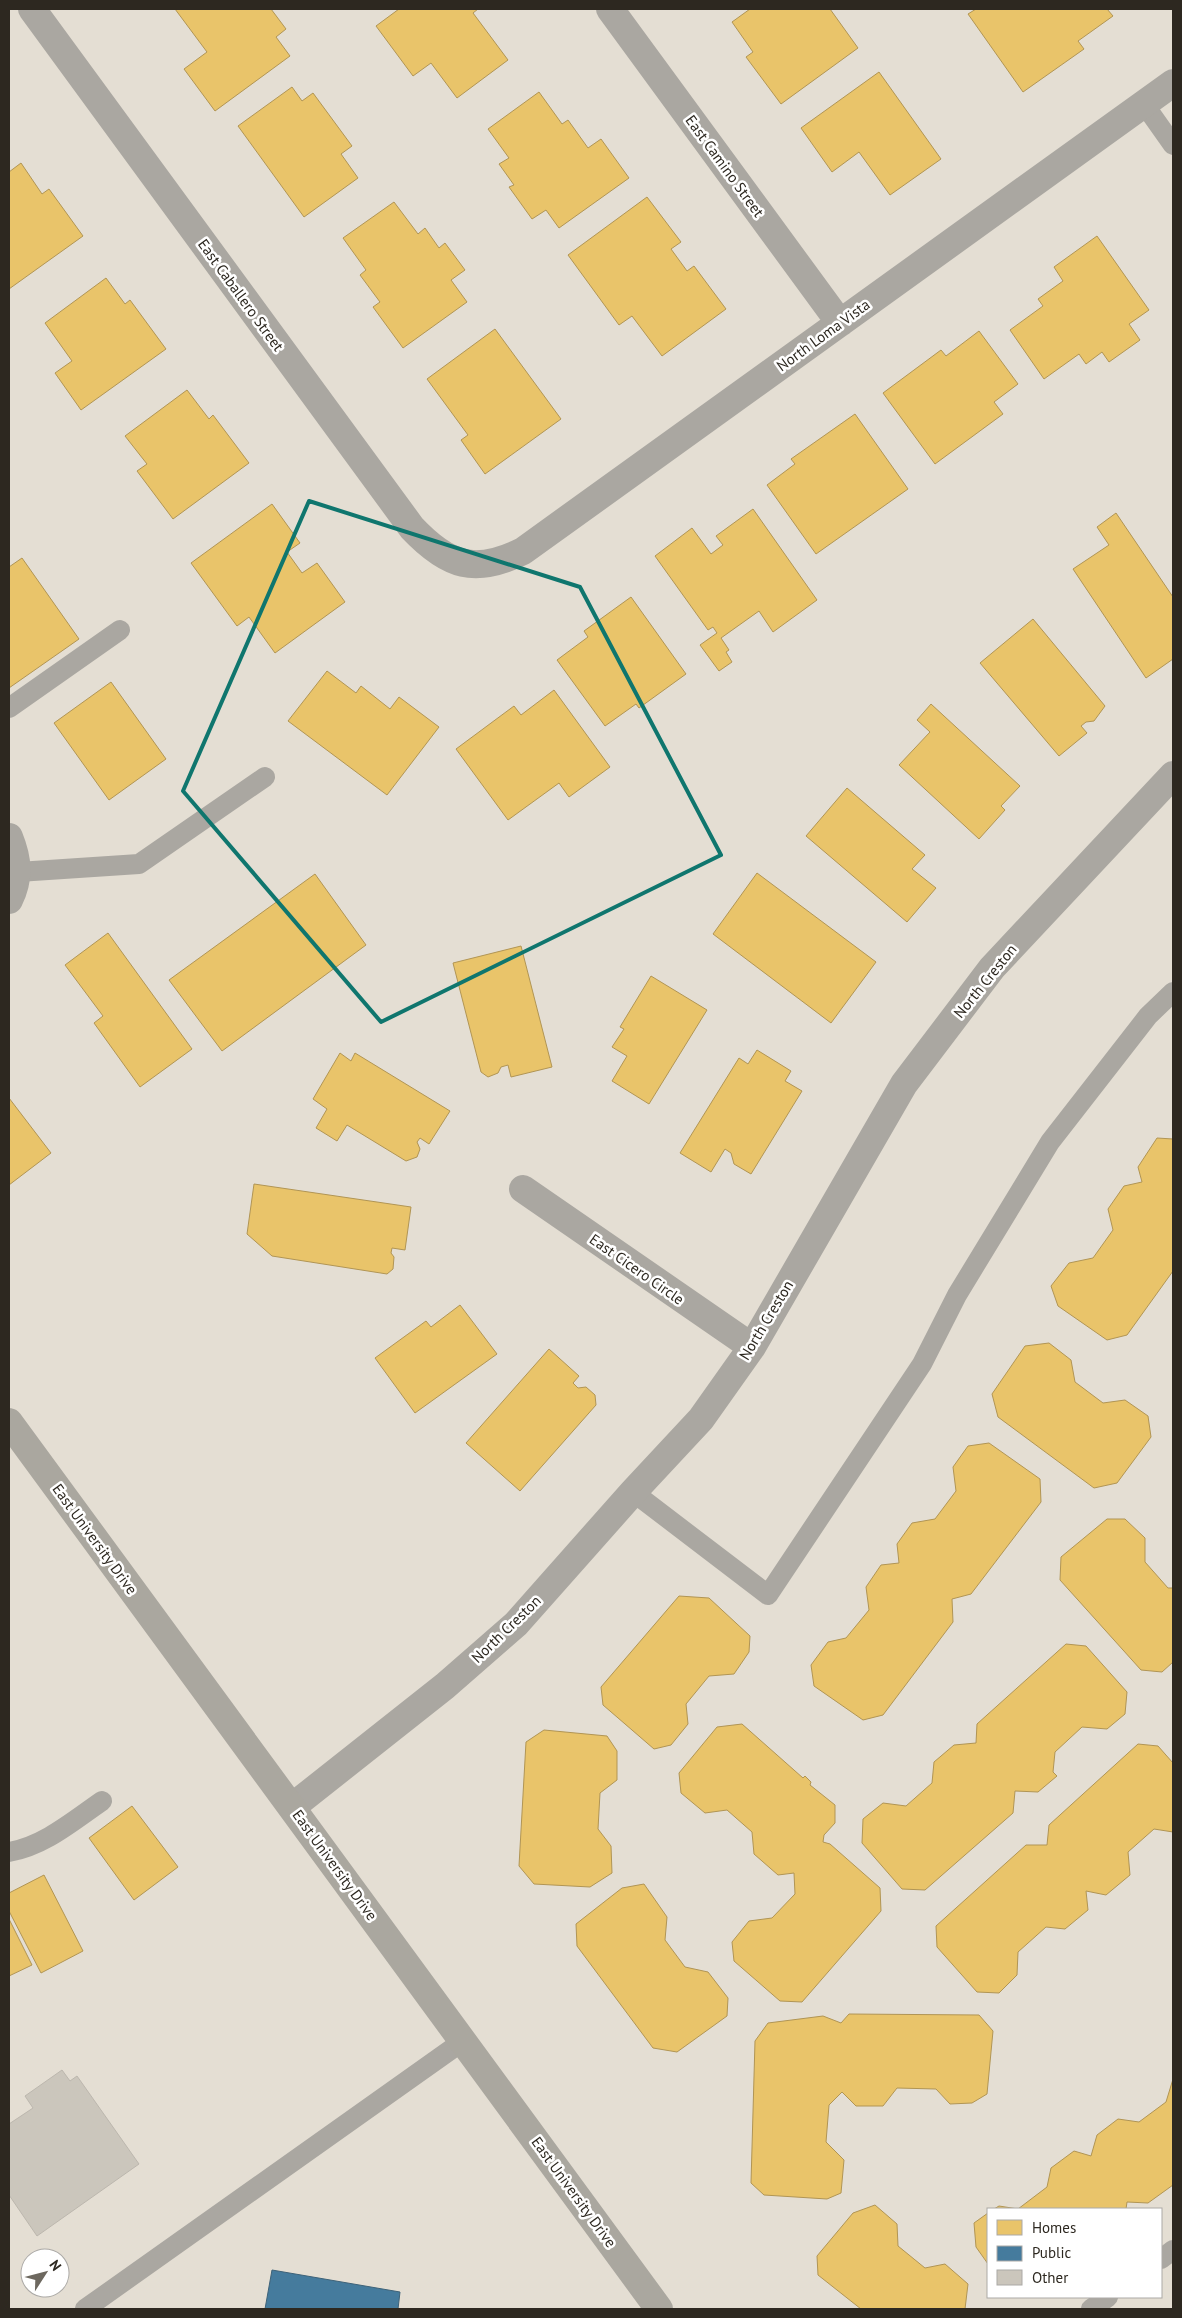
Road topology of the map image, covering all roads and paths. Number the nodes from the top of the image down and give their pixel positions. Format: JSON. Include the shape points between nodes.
{"nodes":[{"id":1,"x":32,"y":9,"type":"edge"},
{"id":2,"x":610,"y":9,"type":"edge"},
{"id":3,"x":1173,"y":83,"type":"edge"},
{"id":4,"x":1144,"y":104,"type":"junction"},
{"id":5,"x":1173,"y":145,"type":"edge"},
{"id":6,"x":840,"y":322,"type":"junction"},
{"id":7,"x":464,"y":565,"type":"joint"},
{"id":8,"x":120,"y":630,"type":"dead end"},
{"id":9,"x":9,"y":708,"type":"edge"},
{"id":10,"x":1173,"y":775,"type":"edge"},
{"id":11,"x":265,"y":777,"type":"dead end"},
{"id":12,"x":9,"y":837,"type":"edge"},
{"id":13,"x":18,"y":872,"type":"junction"},
{"id":14,"x":9,"y":900,"type":"edge"},
{"id":15,"x":1173,"y":992,"type":"edge"},
{"id":16,"x":523,"y":1189,"type":"dead end"},
{"id":17,"x":752,"y":1347,"type":"junction"},
{"id":18,"x":9,"y":1422,"type":"edge"},
{"id":19,"x":633,"y":1492,"type":"junction"},
{"id":20,"x":102,"y":1801,"type":"dead end"},
{"id":21,"x":292,"y":1807,"type":"junction"},
{"id":22,"x":9,"y":1852,"type":"edge"},
{"id":23,"x":463,"y":2041,"type":"junction"},
{"id":24,"x":1173,"y":2250,"type":"edge"},
{"id":25,"x":1162,"y":2258,"type":"edge"},
{"id":26,"x":1107,"y":2298,"type":"edge"},
{"id":27,"x":108,"y":2302,"type":"edge"},
{"id":28,"x":84,"y":2309,"type":"edge"},
{"id":29,"x":659,"y":2309,"type":"edge"},
{"id":30,"x":1091,"y":2309,"type":"edge"}],
"edges":[{"from":1,"to":7,"type":"street","name":"East Caballero Street","via":[[412,528],[444,557]]},
{"from":2,"to":6,"type":"street","name":"East Camino Street"},
{"from":3,"to":4,"type":"street","name":"North Loma Vista"},
{"from":4,"to":5,"type":"lane"},
{"from":4,"to":6,"type":"street","name":"North Loma Vista"},
{"from":6,"to":7,"type":"street","name":"North Loma Vista","via":[[523,551],[485,565]]},
{"from":8,"to":9,"type":"lane"},
{"from":10,"to":17,"type":"street","name":"North Creston","via":[[992,968],[904,1084]]},
{"from":11,"to":13,"type":"lane","via":[[139,864]]},
{"from":12,"to":13,"type":"street","via":[[16,853]]},
{"from":13,"to":14,"type":"street"},
{"from":15,"to":19,"type":"lane","via":[[1148,1016],[1050,1142],[957,1295],[922,1364],[768,1595]]},
{"from":16,"to":17,"type":"street","name":"East Cicero Circle"},
{"from":17,"to":19,"type":"street","name":"North Creston","via":[[701,1419]]},
{"from":18,"to":21,"type":"main road","name":"East University Drive"},
{"from":19,"to":21,"type":"street","name":"North Creston","via":[[516,1624]]},
{"from":20,"to":22,"type":"lane","via":[[47,1839]]},
{"from":21,"to":23,"type":"main road","name":"East University Drive"},
{"from":23,"to":27,"type":"lane","via":[[244,2194]]},
{"from":23,"to":29,"type":"main road","name":"East University Drive"},
{"from":24,"to":25,"type":"lane"},
{"from":26,"to":30,"type":"lane"},
{"from":27,"to":28,"type":"lane"}]}
